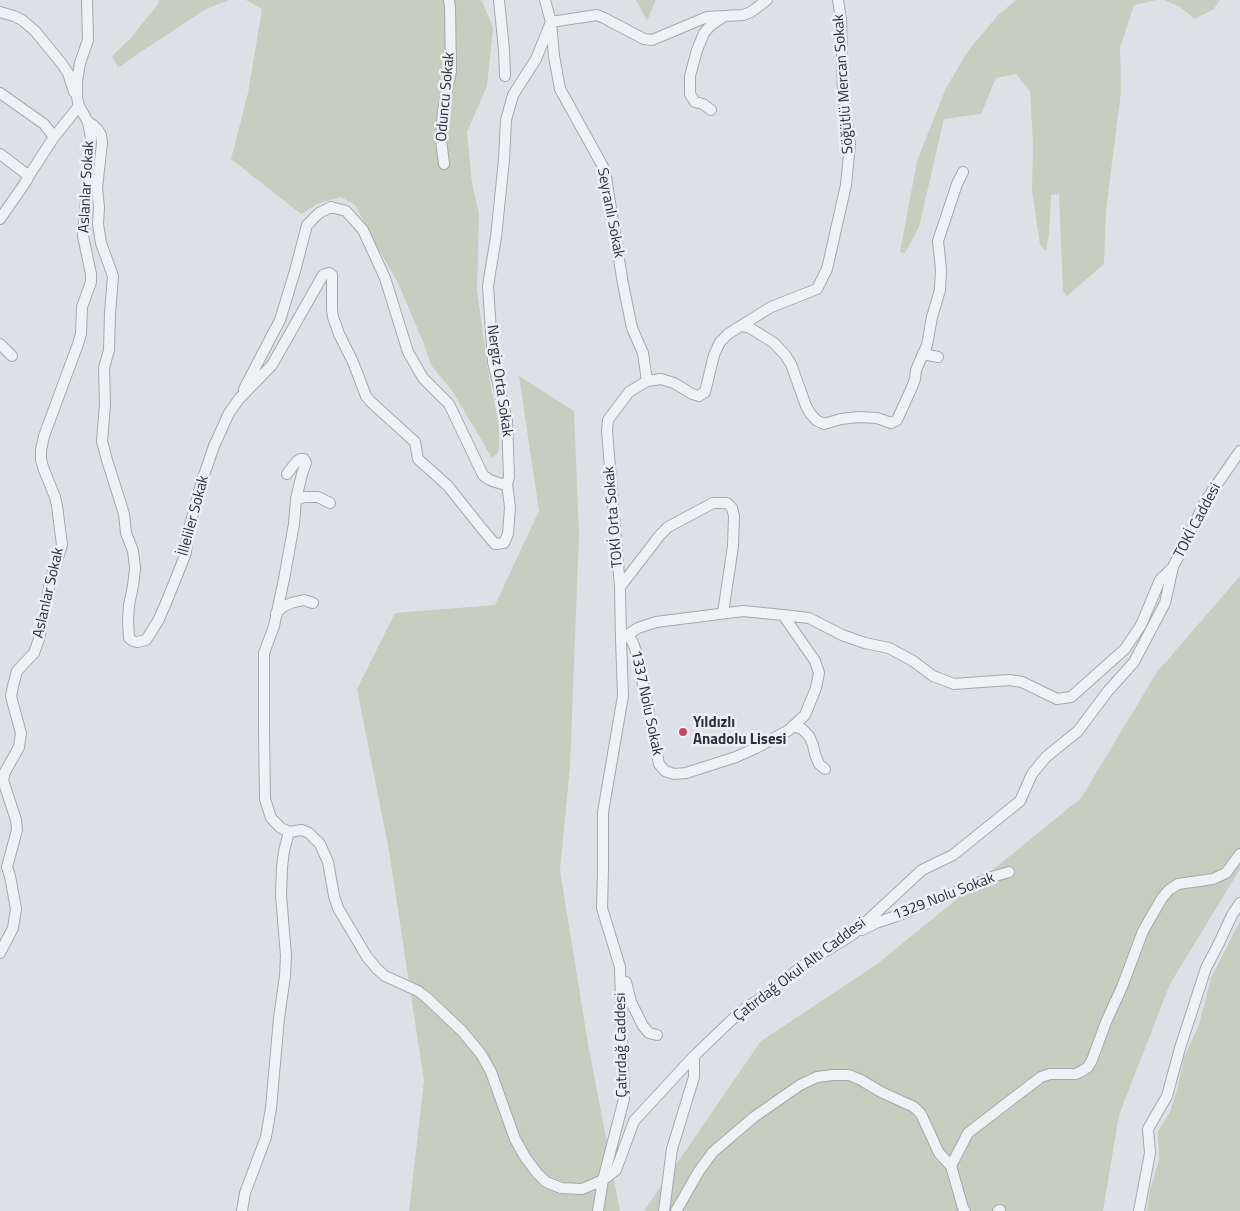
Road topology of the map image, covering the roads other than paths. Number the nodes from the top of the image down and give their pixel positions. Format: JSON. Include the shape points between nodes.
{"nodes":[{"id":1,"x":87,"y":0,"type":"edge"},
{"id":2,"x":449,"y":0,"type":"edge"},
{"id":3,"x":499,"y":0,"type":"edge"},
{"id":4,"x":545,"y":0,"type":"edge"},
{"id":5,"x":766,"y":0,"type":"edge"},
{"id":6,"x":838,"y":0,"type":"edge"},
{"id":7,"x":734,"y":8,"type":"dead end"},
{"id":8,"x":0,"y":12,"type":"edge"},
{"id":9,"x":751,"y":12,"type":"junction"},
{"id":10,"x":724,"y":16,"type":"junction"},
{"id":11,"x":551,"y":22,"type":"junction"},
{"id":12,"x":505,"y":76,"type":"dead end"},
{"id":13,"x":0,"y":93,"type":"edge"},
{"id":14,"x":78,"y":102,"type":"junction"},
{"id":15,"x":710,"y":110,"type":"dead end"},
{"id":16,"x":88,"y":122,"type":"junction"},
{"id":17,"x":54,"y":137,"type":"junction"},
{"id":18,"x":0,"y":154,"type":"edge"},
{"id":19,"x":444,"y":164,"type":"dead end"},
{"id":20,"x":963,"y":172,"type":"dead end"},
{"id":21,"x":27,"y":180,"type":"junction"},
{"id":22,"x":0,"y":219,"type":"edge"},
{"id":23,"x":742,"y":326,"type":"junction"},
{"id":24,"x":0,"y":344,"type":"edge"},
{"id":25,"x":924,"y":354,"type":"junction"},
{"id":26,"x":12,"y":356,"type":"dead end"},
{"id":27,"x":938,"y":356,"type":"dead end"},
{"id":28,"x":647,"y":381,"type":"junction"},
{"id":29,"x":239,"y":399,"type":"junction"},
{"id":30,"x":1240,"y":451,"type":"edge"},
{"id":31,"x":287,"y":474,"type":"dead end"},
{"id":32,"x":507,"y":484,"type":"junction"},
{"id":33,"x":296,"y":499,"type":"junction"},
{"id":34,"x":330,"y":503,"type":"dead end"},
{"id":35,"x":1173,"y":567,"type":"junction"},
{"id":36,"x":620,"y":586,"type":"junction"},
{"id":37,"x":313,"y":603,"type":"dead end"},
{"id":38,"x":276,"y":613,"type":"junction"},
{"id":39,"x":723,"y":613,"type":"junction"},
{"id":40,"x":783,"y":614,"type":"junction"},
{"id":41,"x":625,"y":637,"type":"junction"},
{"id":42,"x":793,"y":726,"type":"junction"},
{"id":43,"x":826,"y":769,"type":"dead end"},
{"id":44,"x":289,"y":832,"type":"junction"},
{"id":45,"x":1240,"y":854,"type":"edge"},
{"id":46,"x":1009,"y":872,"type":"dead end"},
{"id":47,"x":1240,"y":903,"type":"edge"},
{"id":48,"x":852,"y":935,"type":"junction"},
{"id":49,"x":0,"y":953,"type":"edge"},
{"id":50,"x":620,"y":967,"type":"junction"},
{"id":51,"x":657,"y":1035,"type":"dead end"},
{"id":52,"x":694,"y":1056,"type":"junction"},
{"id":53,"x":951,"y":1166,"type":"junction"},
{"id":54,"x":603,"y":1180,"type":"junction"},
{"id":55,"x":242,"y":1211,"type":"edge"},
{"id":56,"x":598,"y":1211,"type":"edge"},
{"id":57,"x":664,"y":1211,"type":"edge"},
{"id":58,"x":676,"y":1211,"type":"edge"},
{"id":59,"x":965,"y":1211,"type":"edge"},
{"id":60,"x":1139,"y":1211,"type":"edge"}],
"edges":[{"from":1,"to":14,"type":"street","via":[[88,40],[77,81]]},
{"from":2,"to":19,"type":"street","name":"Oduncu Sokak","via":[[451,71],[443,110],[441,140]]},
{"from":3,"to":12,"type":"street"},
{"from":4,"to":11,"type":"street"},
{"from":5,"to":9,"type":"street"},
{"from":6,"to":23,"type":"street","name":"Söğütlü Mercan Sokak","via":[[843,94],[850,144],[846,185],[827,269],[817,289],[771,307]]},
{"from":7,"to":9,"type":"street"},
{"from":8,"to":14,"type":"street","name":"Aslanlar Sokak","via":[[22,20],[35,31],[68,73]]},
{"from":9,"to":10,"type":"street"},
{"from":10,"to":11,"type":"street","via":[[708,17],[652,40],[597,15]]},
{"from":10,"to":15,"type":"street","via":[[704,33],[690,76],[690,94],[695,102]]},
{"from":11,"to":28,"type":"street","name":"Seyranlı Sokak","via":[[560,89],[605,171],[623,284],[632,328],[643,353]]},
{"from":11,"to":32,"type":"street","name":"Nergiz Orta Sokak","via":[[536,59],[513,95],[506,120],[497,227],[488,286],[493,362],[507,421]]},
{"from":13,"to":17,"type":"street","via":[[44,124]]},
{"from":14,"to":16,"type":"street","name":"Aslanlar Sokak"},
{"from":14,"to":17,"type":"street"},
{"from":16,"to":29,"type":"street","name":"İlleliler Sokak","via":[[101,135],[98,224],[113,276],[109,350],[104,368],[102,441],[133,551],[128,622],[129,638],[133,641],[146,640],[166,603],[186,553],[187,536],[211,455],[228,413]]},
{"from":16,"to":49,"type":"street","name":"Aslanlar Sokak","via":[[91,138],[83,236],[91,282],[82,307],[81,334],[41,450],[41,460],[57,506],[62,545],[51,578],[39,639],[34,653],[17,671],[12,686],[11,696],[21,733],[19,747],[3,780],[16,820],[17,830],[7,867],[16,909],[13,928]]},
{"from":17,"to":21,"type":"street"},
{"from":18,"to":21,"type":"street","via":[[25,173]]},
{"from":20,"to":25,"type":"street","via":[[938,241],[940,290]]},
{"from":21,"to":22,"type":"street"},
{"from":23,"to":25,"type":"street","via":[[759,333],[780,350],[791,364],[810,413],[824,424],[850,417],[868,417],[891,423],[897,420]]},
{"from":23,"to":28,"type":"street","via":[[720,342],[705,392],[699,396],[661,379]]},
{"from":24,"to":26,"type":"street"},
{"from":25,"to":27,"type":"street"},
{"from":28,"to":36,"type":"street","name":"TOKİ Orta Sokak","via":[[629,392],[608,420]]},
{"from":29,"to":32,"type":"street","name":"İlleliler Sokak","via":[[272,365],[323,275],[329,273],[332,276],[333,316],[366,396],[414,442],[418,459],[448,486],[495,544],[504,543],[508,534],[510,507]]},
{"from":29,"to":32,"type":"street","via":[[280,320],[307,225],[331,207],[346,211],[363,230],[386,278],[408,352],[423,378],[449,404],[483,475]]},
{"from":30,"to":35,"type":"street","name":"TOKİ Caddesi","via":[[1206,500]]},
{"from":31,"to":33,"type":"street","via":[[296,462],[304,458],[306,463]]},
{"from":33,"to":34,"type":"street","via":[[318,497]]},
{"from":33,"to":38,"type":"street"},
{"from":35,"to":40,"type":"street","via":[[1160,580],[1141,626],[1126,649],[1071,697],[1057,699],[1022,682],[1009,680],[954,684],[933,676],[889,648],[842,635],[809,618]]},
{"from":35,"to":48,"type":"street","name":"Çatırdağ Okul Altı Caddesi","via":[[1165,603],[1134,662],[1078,730],[1046,757],[1032,774],[1020,801],[953,855],[922,870]]},
{"from":36,"to":39,"type":"street","via":[[668,527],[713,503],[727,502],[734,516],[734,546]]},
{"from":36,"to":41,"type":"street","name":"TOKİ Orta Sokak"},
{"from":37,"to":38,"type":"street","via":[[304,600],[291,602]]},
{"from":38,"to":44,"type":"street","via":[[264,653],[265,799],[271,818]]},
{"from":39,"to":40,"type":"street","via":[[743,610]]},
{"from":39,"to":41,"type":"street","via":[[656,622]]},
{"from":40,"to":42,"type":"street","name":"1337 Nolu Sokak","via":[[815,660],[820,673],[805,715]]},
{"from":41,"to":42,"type":"street","name":"1337 Nolu Sokak","via":[[633,642],[659,764],[665,771],[686,773],[736,756]]},
{"from":41,"to":50,"type":"street","name":"Çatırdağ Caddesi","via":[[623,696],[603,812],[602,908]]},
{"from":42,"to":43,"type":"street","via":[[810,736],[819,764]]},
{"from":44,"to":54,"type":"street","via":[[302,830],[320,844],[328,862],[338,908],[377,969],[426,997],[481,1054],[491,1072],[515,1139],[537,1173],[546,1182],[561,1188],[582,1189]]},
{"from":44,"to":55,"type":"street","via":[[284,850],[281,895],[286,976],[271,1108],[266,1136],[245,1193]]},
{"from":45,"to":53,"type":"street","via":[[1226,873],[1213,879],[1178,884],[1162,898],[1143,932],[1088,1066],[1076,1074],[1041,1077],[968,1132]]},
{"from":46,"to":48,"type":"street","name":"1329 Nolu Sokak"},
{"from":47,"to":60,"type":"street","via":[[1206,968],[1167,1096],[1148,1129],[1150,1153]]},
{"from":48,"to":52,"type":"street","name":"Çatırdağ Okul Altı Caddesi","via":[[805,964],[740,1012]]},
{"from":50,"to":51,"type":"street","via":[[643,1026]]},
{"from":50,"to":54,"type":"street","name":"Çatırdağ Caddesi","via":[[624,1099]]},
{"from":52,"to":54,"type":"street","name":"Çatırdağ Okul Altı Caddesi","via":[[634,1121],[616,1170]]},
{"from":52,"to":57,"type":"street","via":[[694,1077],[672,1149]]},
{"from":53,"to":58,"type":"street","via":[[939,1153],[921,1114],[914,1107],[861,1080],[833,1074],[800,1085],[754,1117],[713,1152]]},
{"from":53,"to":59,"type":"street"},
{"from":54,"to":56,"type":"street","name":"Çatırdağ Caddesi"}]}
